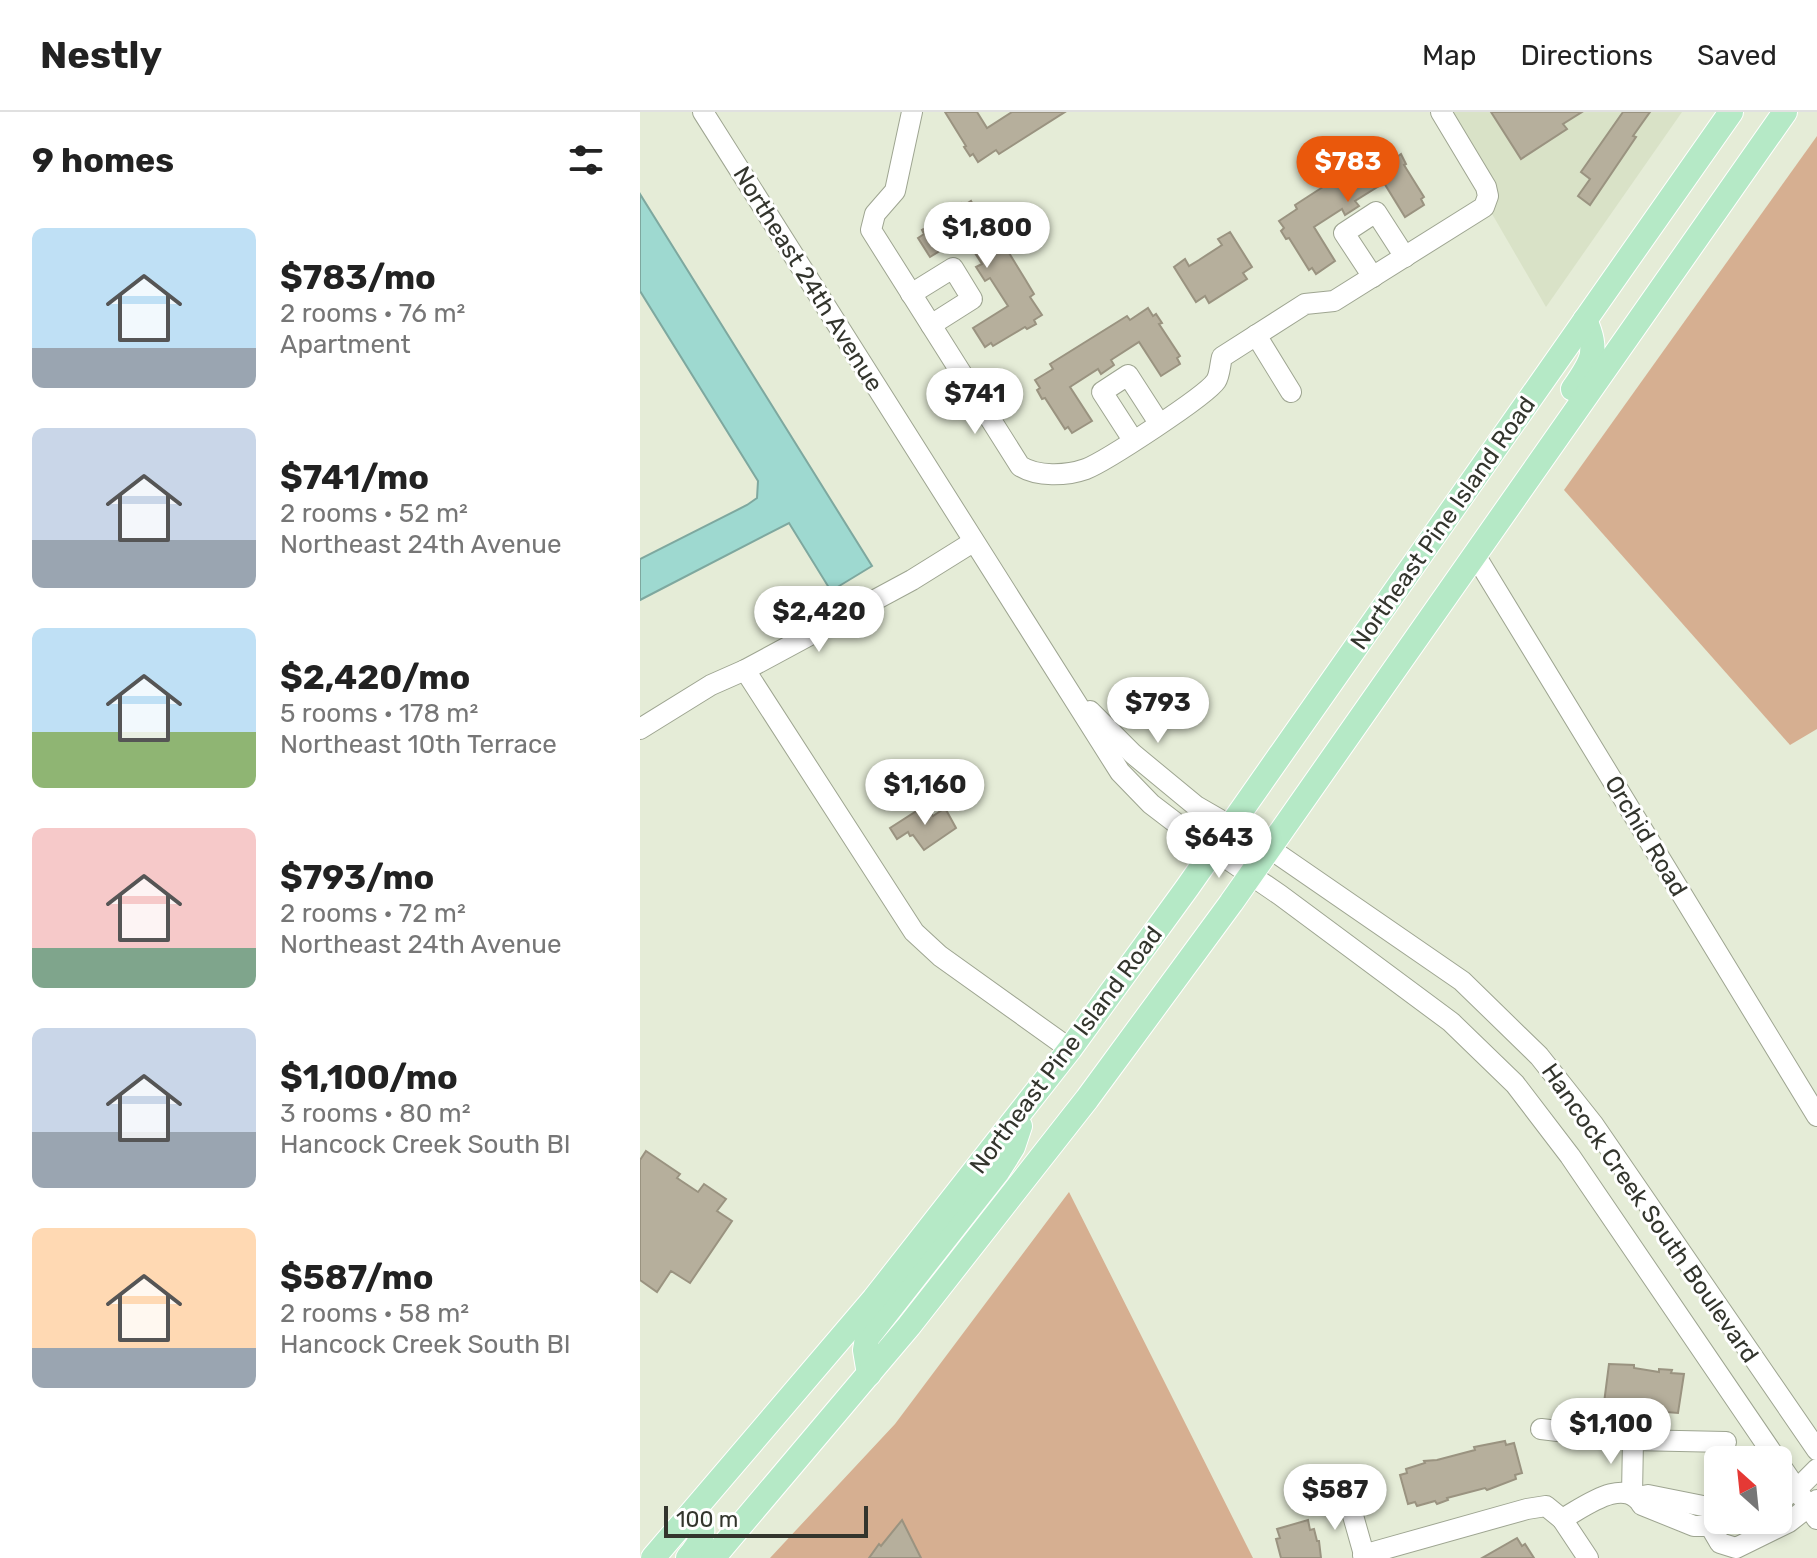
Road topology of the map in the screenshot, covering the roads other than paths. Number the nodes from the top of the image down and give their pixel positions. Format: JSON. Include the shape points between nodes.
{"nodes":[{"id":1,"x":703,"y":112,"type":"edge"},
{"id":2,"x":912,"y":112,"type":"edge"},
{"id":3,"x":1441,"y":112,"type":"edge"},
{"id":4,"x":1731,"y":112,"type":"edge"},
{"id":5,"x":1785,"y":112,"type":"edge"},
{"id":6,"x":1405,"y":257,"type":"junction"},
{"id":7,"x":1373,"y":277,"type":"junction"},
{"id":8,"x":911,"y":294,"type":"junction"},
{"id":9,"x":1585,"y":320,"type":"junction"},
{"id":10,"x":931,"y":325,"type":"junction"},
{"id":11,"x":1256,"y":335,"type":"junction"},
{"id":12,"x":1291,"y":392,"type":"dead end"},
{"id":13,"x":1159,"y":423,"type":"junction"},
{"id":14,"x":1133,"y":440,"type":"junction"},
{"id":15,"x":973,"y":542,"type":"junction"},
{"id":16,"x":1475,"y":555,"type":"junction"},
{"id":17,"x":1417,"y":637,"type":"junction"},
{"id":18,"x":745,"y":670,"type":"junction"},
{"id":19,"x":1067,"y":688,"type":"junction"},
{"id":20,"x":640,"y":729,"type":"edge"},
{"id":21,"x":1232,"y":825,"type":"junction"},
{"id":22,"x":1269,"y":848,"type":"junction"},
{"id":23,"x":1214,"y":850,"type":"junction"},
{"id":24,"x":1250,"y":875,"type":"junction"},
{"id":25,"x":1070,"y":1049,"type":"junction"},
{"id":26,"x":1024,"y":1108,"type":"junction"},
{"id":27,"x":1817,"y":1116,"type":"edge"},
{"id":28,"x":869,"y":1374,"type":"junction"},
{"id":29,"x":1541,"y":1429,"type":"dead end"},
{"id":30,"x":1633,"y":1440,"type":"junction"},
{"id":31,"x":1726,"y":1442,"type":"dead end"},
{"id":32,"x":1767,"y":1446,"type":"edge"},
{"id":33,"x":1817,"y":1450,"type":"edge"},
{"id":34,"x":1817,"y":1469,"type":"edge"},
{"id":35,"x":1792,"y":1480,"type":"edge"},
{"id":36,"x":1634,"y":1495,"type":"junction"},
{"id":37,"x":1348,"y":1498,"type":"dead end"},
{"id":38,"x":1810,"y":1503,"type":"edge"},
{"id":39,"x":1704,"y":1506,"type":"edge"},
{"id":40,"x":694,"y":1511,"type":"junction"},
{"id":41,"x":1562,"y":1519,"type":"junction"},
{"id":42,"x":1364,"y":1557,"type":"edge"},
{"id":43,"x":653,"y":1558,"type":"edge"},
{"id":44,"x":688,"y":1558,"type":"edge"},
{"id":45,"x":713,"y":1558,"type":"edge"},
{"id":46,"x":1588,"y":1558,"type":"edge"}],
"edges":[{"from":1,"to":15,"type":"street","name":"Northeast 24th Avenue"},
{"from":2,"to":8,"type":"street","via":[[895,191],[875,214],[871,230]]},
{"from":3,"to":6,"type":"street","via":[[1488,196],[1484,207]]},
{"from":4,"to":9,"type":"main road","name":"Northeast Pine Island Road"},
{"from":5,"to":16,"type":"main road","name":"Northeast Pine Island Road"},
{"from":6,"to":7,"type":"street"},
{"from":6,"to":7,"type":"street","via":[[1376,212],[1344,233]]},
{"from":7,"to":11,"type":"street","via":[[1334,301],[1305,304]]},
{"from":8,"to":10,"type":"street"},
{"from":8,"to":10,"type":"street","via":[[953,268],[972,299]]},
{"from":9,"to":17,"type":"main road","name":"Northeast Pine Island Road","via":[[1594,353],[1588,367],[1433,591]]},
{"from":9,"to":21,"type":"main road","name":"Northeast Pine Island Road"},
{"from":10,"to":14,"type":"street","via":[[1020,466],[1029,472],[1085,470]]},
{"from":11,"to":12,"type":"street"},
{"from":11,"to":13,"type":"street","via":[[1222,357],[1217,380],[1197,399]]},
{"from":13,"to":14,"type":"street"},
{"from":13,"to":14,"type":"street","via":[[1128,375],[1102,392]]},
{"from":15,"to":18,"type":"street"},
{"from":15,"to":19,"type":"street","name":"Northeast 24th Avenue"},
{"from":16,"to":17,"type":"main road","name":"Northeast Pine Island Road"},
{"from":16,"to":27,"type":"street","name":"Orchid Road"},
{"from":17,"to":22,"type":"main road","name":"Northeast Pine Island Road"},
{"from":18,"to":20,"type":"street"},
{"from":18,"to":25,"type":"street","via":[[914,932]]},
{"from":19,"to":21,"type":"street","name":"Northeast 24th Avenue","via":[[1133,754],[1196,806]]},
{"from":19,"to":23,"type":"street","name":"Northeast 24th Avenue","via":[[1135,789]]},
{"from":21,"to":22,"type":"street","name":"Hancock Creek South Boulevard"},
{"from":21,"to":23,"type":"main road","name":"Northeast Pine Island Road"},
{"from":22,"to":24,"type":"main road","name":"Northeast Pine Island Road"},
{"from":22,"to":33,"type":"street","name":"Hancock Creek South Boulevard","via":[[1462,981],[1539,1056],[1593,1124]]},
{"from":23,"to":24,"type":"street","name":"Hancock Creek South Boulevard"},
{"from":23,"to":25,"type":"main road","name":"Northeast Pine Island Road"},
{"from":24,"to":28,"type":"main road","name":"Northeast Pine Island Road","via":[[1016,1193]]},
{"from":24,"to":32,"type":"street","name":"Hancock Creek South Boulevard","via":[[1440,1013],[1515,1084],[1570,1156]]},
{"from":25,"to":26,"type":"main road","name":"Northeast Pine Island Road"},
{"from":26,"to":28,"type":"main road","via":[[1013,1147],[998,1171],[867,1338]]},
{"from":26,"to":40,"type":"main road","name":"Northeast Pine Island Road","via":[[874,1299]]},
{"from":28,"to":45,"type":"main road","name":"Northeast Pine Island Road"},
{"from":29,"to":30,"type":"street"},
{"from":30,"to":31,"type":"street"},
{"from":30,"to":36,"type":"street"},
{"from":34,"to":38,"type":"street"},
{"from":35,"to":38,"type":"street","name":"Hancock Creek South Boulevard"},
{"from":36,"to":38,"type":"street","via":[[1642,1505],[1694,1526],[1710,1526],[1720,1543],[1736,1548],[1789,1522]]},
{"from":36,"to":39,"type":"street"},
{"from":36,"to":41,"type":"street","via":[[1611,1492]]},
{"from":37,"to":42,"type":"street"},
{"from":40,"to":43,"type":"main road","name":"Northeast Pine Island Road"},
{"from":40,"to":44,"type":"main road","via":[[704,1534]]},
{"from":41,"to":42,"type":"street","via":[[1546,1506],[1527,1509]]},
{"from":41,"to":46,"type":"street"}]}
